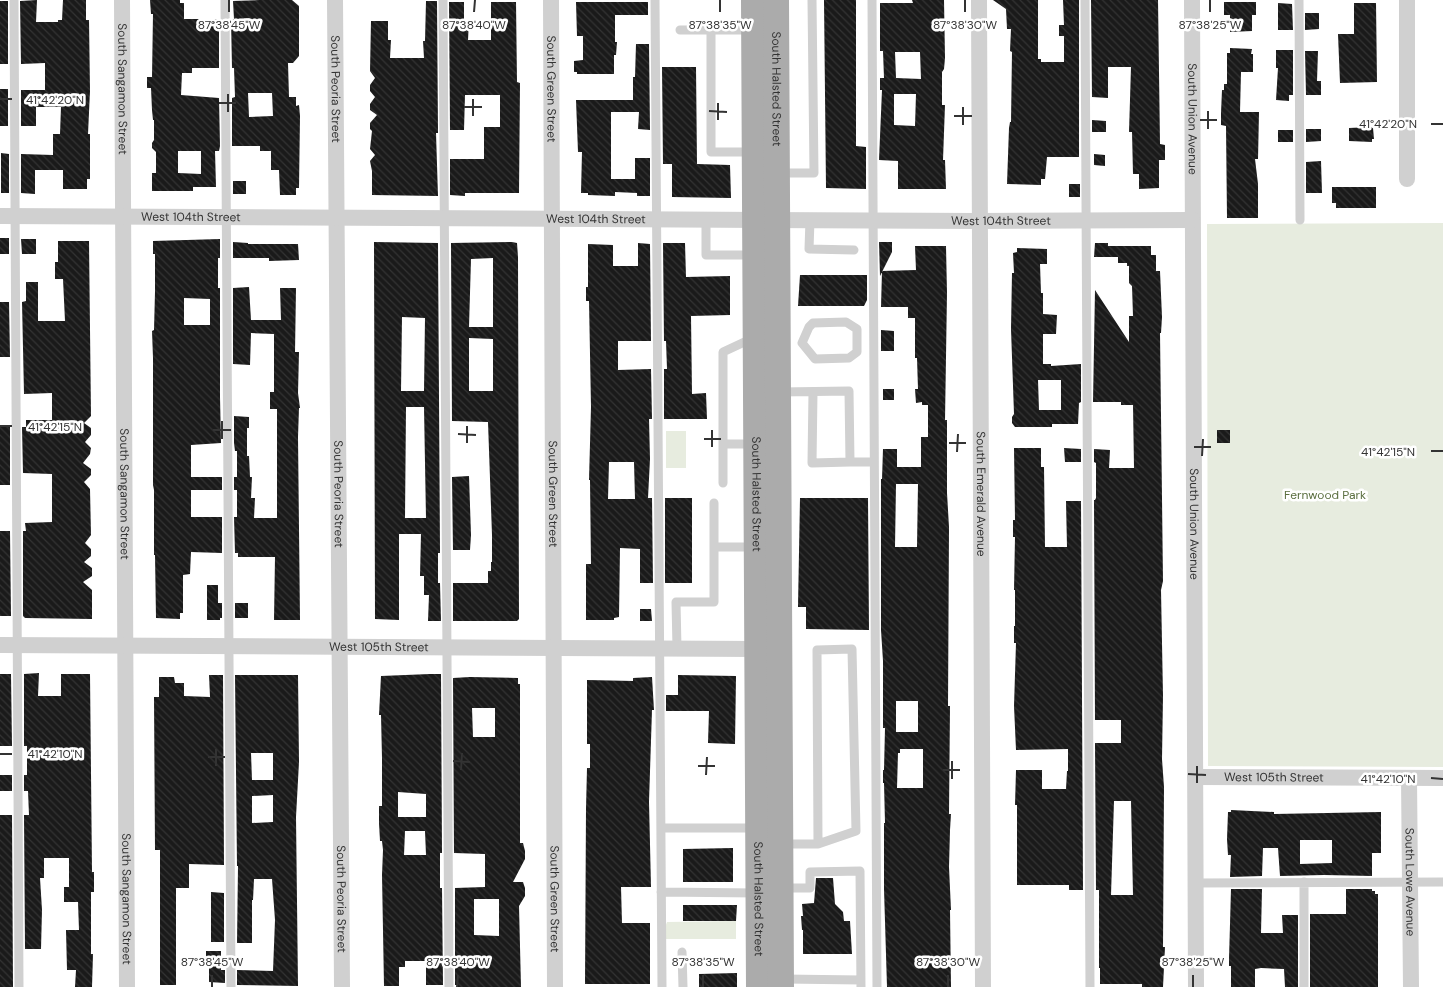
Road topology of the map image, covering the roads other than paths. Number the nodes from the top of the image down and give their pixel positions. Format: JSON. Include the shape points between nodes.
{"nodes":[{"id":1,"x":14,"y":0,"type":"edge"},
{"id":2,"x":122,"y":0,"type":"edge"},
{"id":3,"x":225,"y":0,"type":"edge"},
{"id":4,"x":336,"y":0,"type":"edge"},
{"id":5,"x":443,"y":0,"type":"edge"},
{"id":6,"x":551,"y":0,"type":"edge"},
{"id":7,"x":655,"y":0,"type":"edge"},
{"id":8,"x":754,"y":0,"type":"edge"},
{"id":9,"x":776,"y":0,"type":"edge"},
{"id":10,"x":812,"y":0,"type":"edge"},
{"id":11,"x":872,"y":0,"type":"edge"},
{"id":12,"x":978,"y":0,"type":"edge"},
{"id":13,"x":1085,"y":0,"type":"edge"},
{"id":14,"x":1192,"y":0,"type":"edge"},
{"id":15,"x":1299,"y":0,"type":"edge"},
{"id":16,"x":1406,"y":0,"type":"edge"},
{"id":17,"x":680,"y":30,"type":"dead end"},
{"id":18,"x":711,"y":30,"type":"junction"},
{"id":19,"x":754,"y":30,"type":"junction"},
{"id":20,"x":755,"y":152,"type":"junction"},
{"id":21,"x":776,"y":174,"type":"junction"},
{"id":22,"x":1407,"y":179,"type":"dead end"},
{"id":23,"x":0,"y":216,"type":"edge"},
{"id":24,"x":16,"y":216,"type":"junction"},
{"id":25,"x":123,"y":216,"type":"junction"},
{"id":26,"x":226,"y":217,"type":"junction"},
{"id":27,"x":337,"y":217,"type":"junction"},
{"id":28,"x":444,"y":218,"type":"junction"},
{"id":29,"x":552,"y":218,"type":"junction"},
{"id":30,"x":657,"y":219,"type":"junction"},
{"id":31,"x":706,"y":219,"type":"junction"},
{"id":32,"x":766,"y":219,"type":"junction"},
{"id":33,"x":810,"y":220,"type":"junction"},
{"id":34,"x":873,"y":220,"type":"junction"},
{"id":35,"x":1086,"y":220,"type":"junction"},
{"id":36,"x":1192,"y":220,"type":"junction"},
{"id":37,"x":1300,"y":220,"type":"dead end"},
{"id":38,"x":979,"y":221,"type":"junction"},
{"id":39,"x":854,"y":250,"type":"dead end"},
{"id":40,"x":755,"y":255,"type":"junction"},
{"id":41,"x":783,"y":342,"type":"junction"},
{"id":42,"x":778,"y":392,"type":"junction"},
{"id":43,"x":813,"y":392,"type":"junction"},
{"id":44,"x":724,"y":444,"type":"junction"},
{"id":45,"x":756,"y":444,"type":"junction"},
{"id":46,"x":850,"y":462,"type":"junction"},
{"id":47,"x":874,"y":462,"type":"junction"},
{"id":48,"x":723,"y":483,"type":"dead end"},
{"id":49,"x":714,"y":503,"type":"dead end"},
{"id":50,"x":714,"y":547,"type":"junction"},
{"id":51,"x":757,"y":547,"type":"junction"},
{"id":52,"x":0,"y":645,"type":"edge"},
{"id":53,"x":18,"y":645,"type":"junction"},
{"id":54,"x":125,"y":646,"type":"junction"},
{"id":55,"x":229,"y":646,"type":"junction"},
{"id":56,"x":340,"y":647,"type":"junction"},
{"id":57,"x":447,"y":647,"type":"junction"},
{"id":58,"x":553,"y":648,"type":"junction"},
{"id":59,"x":660,"y":648,"type":"junction"},
{"id":60,"x":677,"y":648,"type":"junction"},
{"id":61,"x":768,"y":649,"type":"junction"},
{"id":62,"x":1194,"y":777,"type":"junction"},
{"id":63,"x":1409,"y":778,"type":"junction"},
{"id":64,"x":1443,"y":778,"type":"edge"},
{"id":65,"x":661,"y":828,"type":"junction"},
{"id":66,"x":758,"y":828,"type":"junction"},
{"id":67,"x":780,"y":844,"type":"junction"},
{"id":68,"x":818,"y":844,"type":"junction"},
{"id":69,"x":1304,"y":882,"type":"junction"},
{"id":70,"x":1410,"y":882,"type":"junction"},
{"id":71,"x":1443,"y":882,"type":"edge"},
{"id":72,"x":1195,"y":883,"type":"junction"},
{"id":73,"x":769,"y":891,"type":"junction"},
{"id":74,"x":661,"y":892,"type":"junction"},
{"id":75,"x":682,"y":952,"type":"dead end"},
{"id":76,"x":811,"y":983,"type":"edge"},
{"id":77,"x":862,"y":983,"type":"edge"},
{"id":78,"x":774,"y":984,"type":"edge"},
{"id":79,"x":20,"y":987,"type":"edge"},
{"id":80,"x":127,"y":987,"type":"edge"},
{"id":81,"x":231,"y":987,"type":"edge"},
{"id":82,"x":342,"y":987,"type":"edge"},
{"id":83,"x":450,"y":987,"type":"edge"},
{"id":84,"x":555,"y":987,"type":"edge"},
{"id":85,"x":662,"y":987,"type":"edge"},
{"id":86,"x":683,"y":987,"type":"edge"},
{"id":87,"x":877,"y":987,"type":"edge"},
{"id":88,"x":983,"y":987,"type":"edge"},
{"id":89,"x":1090,"y":987,"type":"edge"},
{"id":90,"x":1196,"y":987,"type":"edge"},
{"id":91,"x":1304,"y":987,"type":"edge"},
{"id":92,"x":1411,"y":987,"type":"edge"}],
"edges":[{"from":1,"to":24,"type":"lane"},
{"from":2,"to":25,"type":"street","name":"South Sangamon Street"},
{"from":3,"to":26,"type":"lane"},
{"from":4,"to":27,"type":"street","name":"South Peoria Street"},
{"from":5,"to":28,"type":"lane"},
{"from":6,"to":29,"type":"street","name":"South Green Street"},
{"from":7,"to":30,"type":"lane"},
{"from":8,"to":19,"type":"main road","name":"South Halsted Street"},
{"from":9,"to":21,"type":"main road","name":"South Halsted Street"},
{"from":10,"to":21,"type":"lane","via":[[814,174]]},
{"from":11,"to":34,"type":"lane"},
{"from":12,"to":38,"type":"street","name":"South Emerald Avenue"},
{"from":13,"to":35,"type":"lane"},
{"from":14,"to":36,"type":"street","name":"South Union Avenue"},
{"from":15,"to":37,"type":"lane"},
{"from":16,"to":22,"type":"street"},
{"from":17,"to":18,"type":"lane"},
{"from":18,"to":19,"type":"lane"},
{"from":18,"to":20,"type":"lane","via":[[711,152]]},
{"from":19,"to":20,"type":"main road","name":"South Halsted Street"},
{"from":20,"to":32,"type":"main road","name":"South Halsted Street"},
{"from":21,"to":32,"type":"main road","name":"South Halsted Street"},
{"from":23,"to":24,"type":"street","name":"West 104th Street"},
{"from":24,"to":25,"type":"street","name":"West 104th Street"},
{"from":24,"to":53,"type":"lane"},
{"from":25,"to":26,"type":"street","name":"West 104th Street"},
{"from":25,"to":54,"type":"street","name":"South Sangamon Street"},
{"from":26,"to":27,"type":"street","name":"West 104th Street"},
{"from":26,"to":55,"type":"lane"},
{"from":27,"to":28,"type":"street","name":"West 104th Street"},
{"from":27,"to":56,"type":"street","name":"South Peoria Street"},
{"from":28,"to":29,"type":"street","name":"West 104th Street"},
{"from":28,"to":57,"type":"lane"},
{"from":29,"to":30,"type":"street","name":"West 104th Street"},
{"from":29,"to":58,"type":"street","name":"South Green Street"},
{"from":30,"to":31,"type":"street","name":"West 104th Street"},
{"from":30,"to":59,"type":"lane"},
{"from":31,"to":32,"type":"street","name":"West 104th Street"},
{"from":31,"to":40,"type":"lane","via":[[706,254]]},
{"from":32,"to":33,"type":"street","name":"West 104th Street"},
{"from":32,"to":40,"type":"main road","name":"South Halsted Street"},
{"from":32,"to":41,"type":"main road","name":"South Halsted Street"},
{"from":33,"to":34,"type":"street","name":"West 104th Street"},
{"from":33,"to":39,"type":"lane","via":[[809,249]]},
{"from":34,"to":38,"type":"street","name":"West 104th Street"},
{"from":34,"to":47,"type":"lane"},
{"from":35,"to":36,"type":"street","name":"West 104th Street"},
{"from":35,"to":38,"type":"street","name":"West 104th Street"},
{"from":35,"to":89,"type":"lane"},
{"from":36,"to":62,"type":"street","name":"South Union Avenue"},
{"from":38,"to":88,"type":"street","name":"South Emerald Avenue"},
{"from":40,"to":41,"type":"main road","name":"South Halsted Street"},
{"from":41,"to":41,"type":"lane","via":[[813,323],[846,322],[858,329],[858,352],[849,358],[816,359]]},
{"from":41,"to":42,"type":"main road","name":"South Halsted Street"},
{"from":41,"to":44,"type":"lane","via":[[723,352]]},
{"from":41,"to":45,"type":"main road","name":"South Halsted Street"},
{"from":42,"to":43,"type":"lane"},
{"from":42,"to":61,"type":"main road","name":"South Halsted Street"},
{"from":43,"to":46,"type":"lane","via":[[849,391]]},
{"from":43,"to":46,"type":"lane","via":[[812,463]]},
{"from":44,"to":45,"type":"lane"},
{"from":44,"to":48,"type":"lane"},
{"from":45,"to":51,"type":"main road","name":"South Halsted Street"},
{"from":46,"to":47,"type":"lane"},
{"from":47,"to":87,"type":"lane"},
{"from":49,"to":50,"type":"lane"},
{"from":50,"to":51,"type":"lane"},
{"from":50,"to":60,"type":"lane","via":[[714,602],[676,602]]},
{"from":51,"to":61,"type":"main road","name":"South Halsted Street"},
{"from":52,"to":53,"type":"street","name":"West 105th Street"},
{"from":53,"to":54,"type":"street","name":"West 105th Street"},
{"from":53,"to":79,"type":"lane"},
{"from":54,"to":55,"type":"street","name":"West 105th Street"},
{"from":54,"to":80,"type":"street","name":"South Sangamon Street"},
{"from":55,"to":56,"type":"street","name":"West 105th Street"},
{"from":55,"to":81,"type":"lane"},
{"from":56,"to":57,"type":"street","name":"West 105th Street"},
{"from":56,"to":82,"type":"street","name":"South Peoria Street"},
{"from":57,"to":58,"type":"street","name":"West 105th Street"},
{"from":57,"to":83,"type":"lane"},
{"from":58,"to":59,"type":"street","name":"West 105th Street"},
{"from":58,"to":84,"type":"street","name":"South Green Street"},
{"from":59,"to":60,"type":"street","name":"West 105th Street"},
{"from":59,"to":65,"type":"lane"},
{"from":60,"to":61,"type":"street","name":"West 105th Street"},
{"from":61,"to":66,"type":"main road","name":"South Halsted Street"},
{"from":61,"to":67,"type":"main road","name":"South Halsted Street"},
{"from":62,"to":63,"type":"street","name":"West 105th Street"},
{"from":62,"to":72,"type":"street","name":"South Union Avenue"},
{"from":63,"to":64,"type":"street","name":"West 105th Street"},
{"from":63,"to":70,"type":"street","name":"South Lowe Avenue"},
{"from":65,"to":66,"type":"lane"},
{"from":65,"to":74,"type":"lane"},
{"from":66,"to":73,"type":"main road","name":"South Halsted Street"},
{"from":67,"to":68,"type":"lane"},
{"from":67,"to":73,"type":"main road","name":"South Halsted Street"},
{"from":68,"to":68,"type":"lane","via":[[856,831],[852,649],[817,650]]},
{"from":69,"to":70,"type":"lane"},
{"from":69,"to":72,"type":"lane"},
{"from":69,"to":91,"type":"lane"},
{"from":70,"to":71,"type":"lane"},
{"from":70,"to":92,"type":"street","name":"South Lowe Avenue"},
{"from":72,"to":90,"type":"street","name":"South Union Avenue"},
{"from":73,"to":74,"type":"lane"},
{"from":73,"to":77,"type":"lane","via":[[810,888],[810,872],[860,871]]},
{"from":73,"to":78,"type":"main road","name":"South Halsted Street"},
{"from":74,"to":85,"type":"lane"},
{"from":75,"to":86,"type":"lane"},
{"from":76,"to":77,"type":"lane"},
{"from":76,"to":78,"type":"lane"}]}
